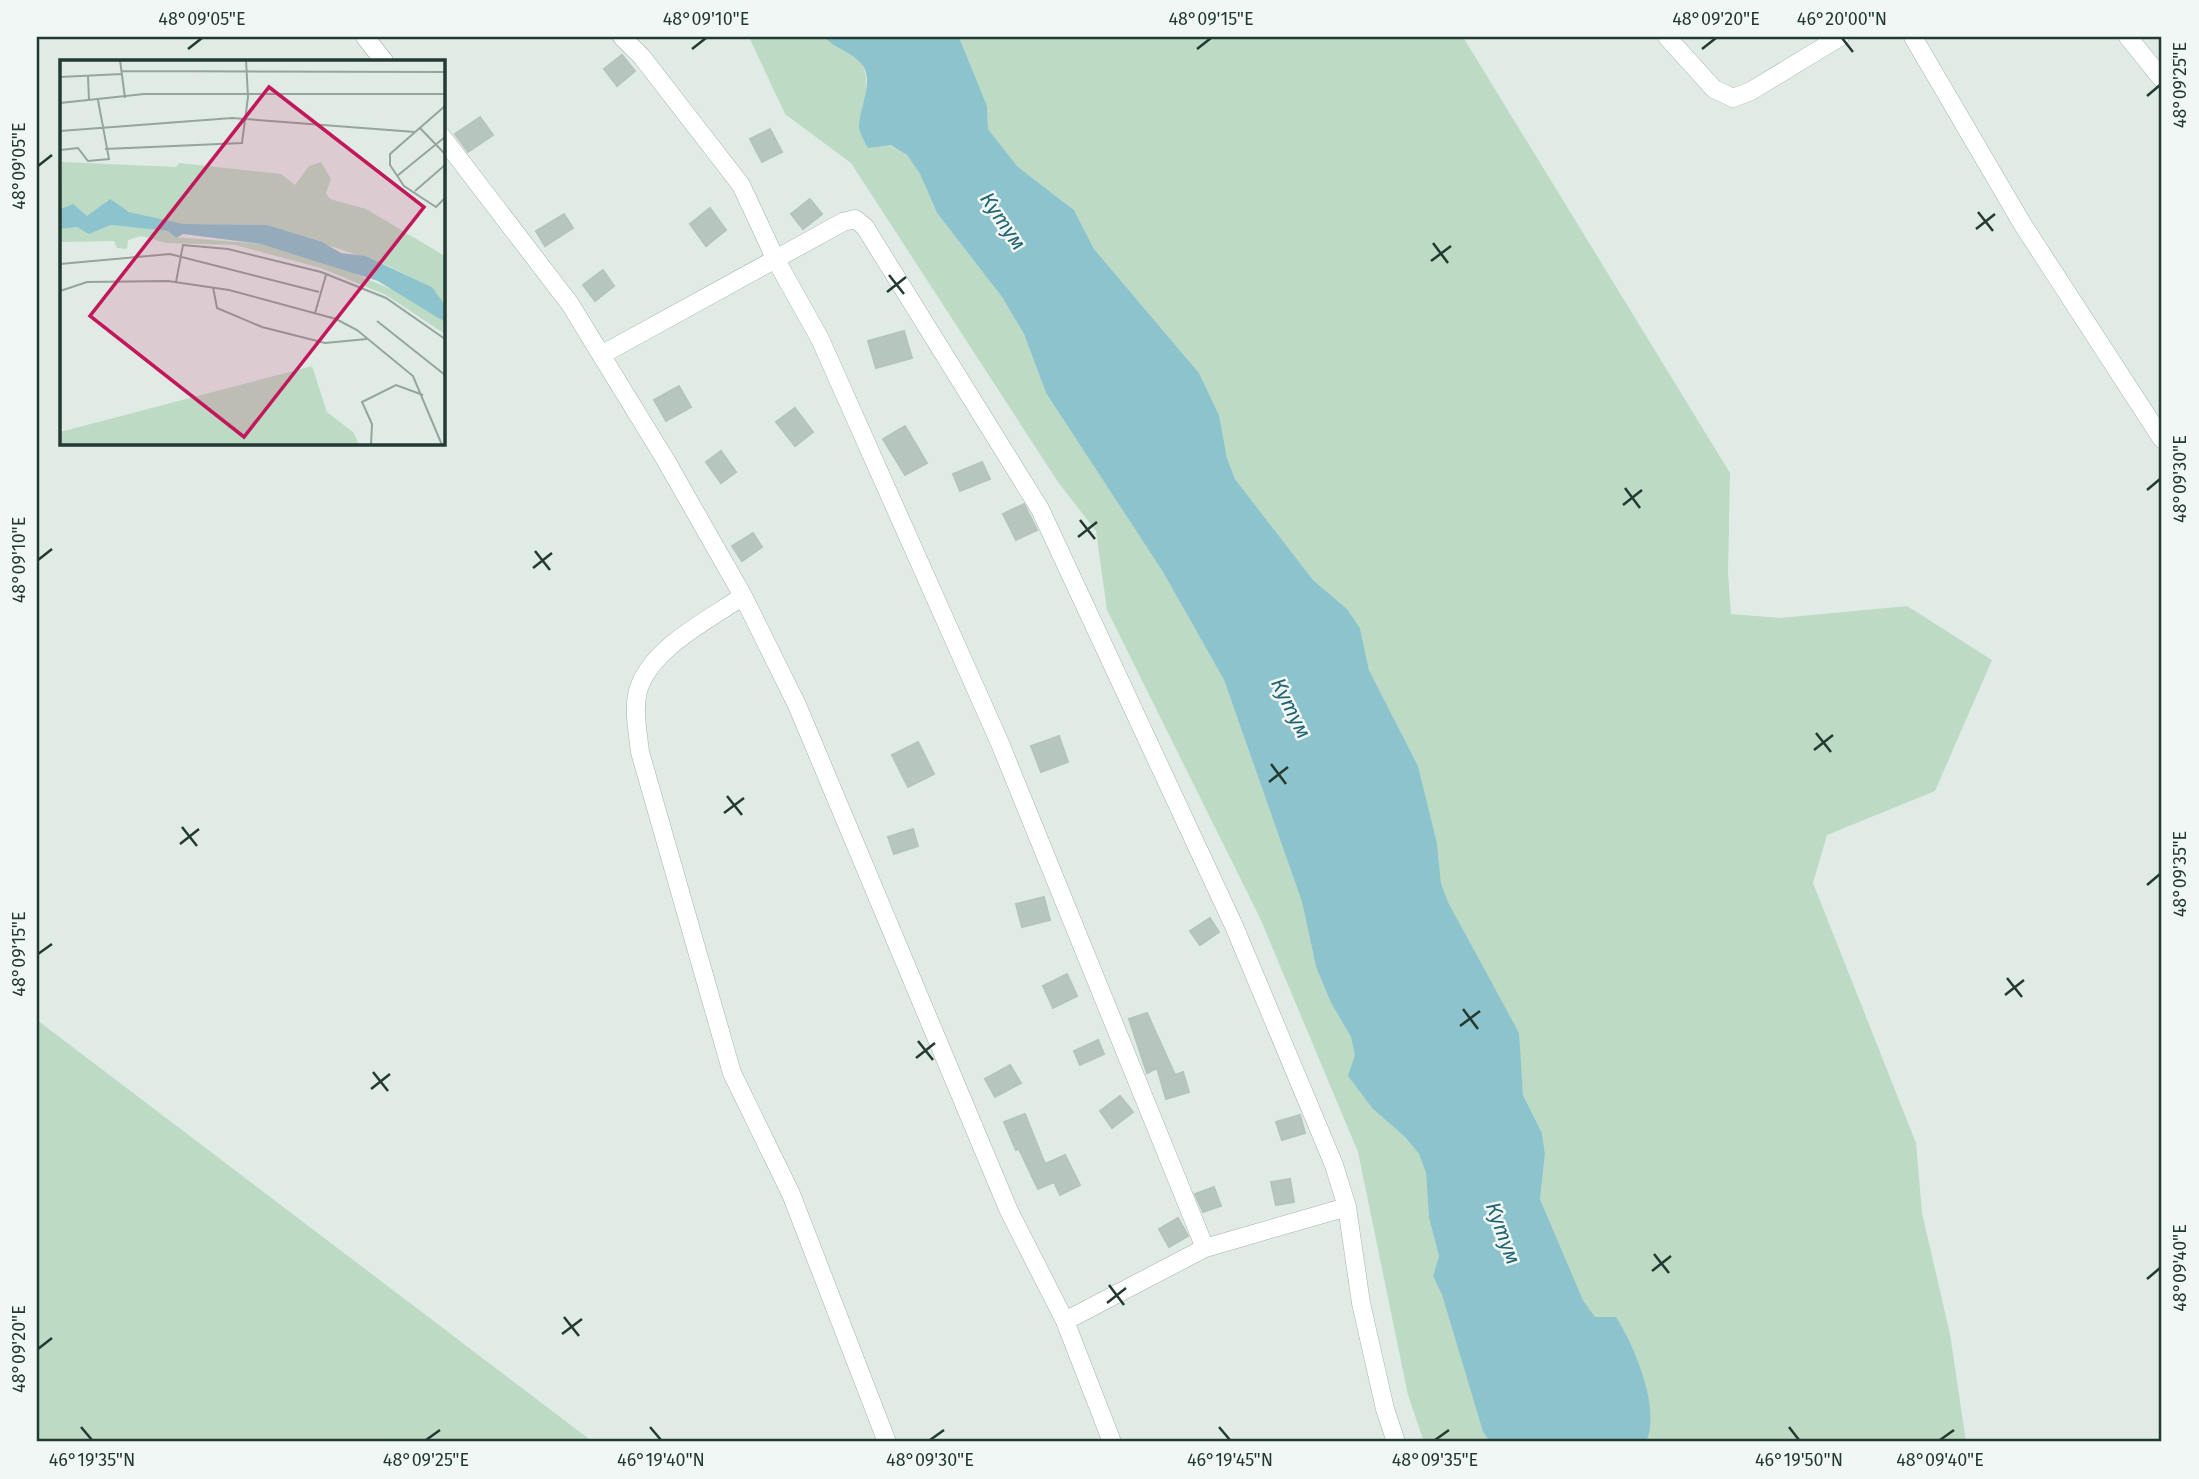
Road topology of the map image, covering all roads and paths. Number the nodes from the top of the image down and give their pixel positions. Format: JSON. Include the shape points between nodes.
{"nodes":[{"id":1,"x":365,"y":37,"type":"edge"},
{"id":2,"x":622,"y":37,"type":"edge"},
{"id":3,"x":1667,"y":37,"type":"edge"},
{"id":4,"x":1840,"y":37,"type":"edge"},
{"id":5,"x":1913,"y":37,"type":"edge"},
{"id":6,"x":2128,"y":37,"type":"edge"},
{"id":7,"x":383,"y":60,"type":"edge"},
{"id":8,"x":2162,"y":79,"type":"edge"},
{"id":9,"x":444,"y":139,"type":"edge"},
{"id":10,"x":776,"y":260,"type":"junction"},
{"id":11,"x":601,"y":355,"type":"junction"},
{"id":12,"x":2162,"y":439,"type":"edge"},
{"id":13,"x":743,"y":596,"type":"junction"},
{"id":14,"x":1347,"y":1207,"type":"junction"},
{"id":15,"x":1205,"y":1248,"type":"junction"},
{"id":16,"x":1065,"y":1321,"type":"junction"},
{"id":17,"x":887,"y":1442,"type":"edge"},
{"id":18,"x":1112,"y":1442,"type":"edge"},
{"id":19,"x":1396,"y":1442,"type":"edge"}],
"edges":[{"from":1,"to":7,"type":"street"},
{"from":2,"to":10,"type":"street","via":[[741,185]]},
{"from":3,"to":4,"type":"street","via":[[1714,89],[1733,97],[1751,91]]},
{"from":5,"to":12,"type":"street","via":[[2023,225]]},
{"from":6,"to":8,"type":"street"},
{"from":9,"to":11,"type":"street","via":[[570,304]]},
{"from":10,"to":11,"type":"street"},
{"from":10,"to":14,"type":"street","via":[[855,219],[1040,509],[1234,926]]},
{"from":10,"to":15,"type":"street","via":[[820,339],[999,741]]},
{"from":11,"to":13,"type":"street"},
{"from":13,"to":16,"type":"street","via":[[797,705],[1009,1211]]},
{"from":13,"to":17,"type":"street","via":[[669,649],[649,669],[638,692],[640,752],[732,1073],[791,1194]]},
{"from":14,"to":15,"type":"street"},
{"from":14,"to":19,"type":"street","via":[[1362,1303]]},
{"from":15,"to":16,"type":"street"},
{"from":16,"to":18,"type":"street"}]}
